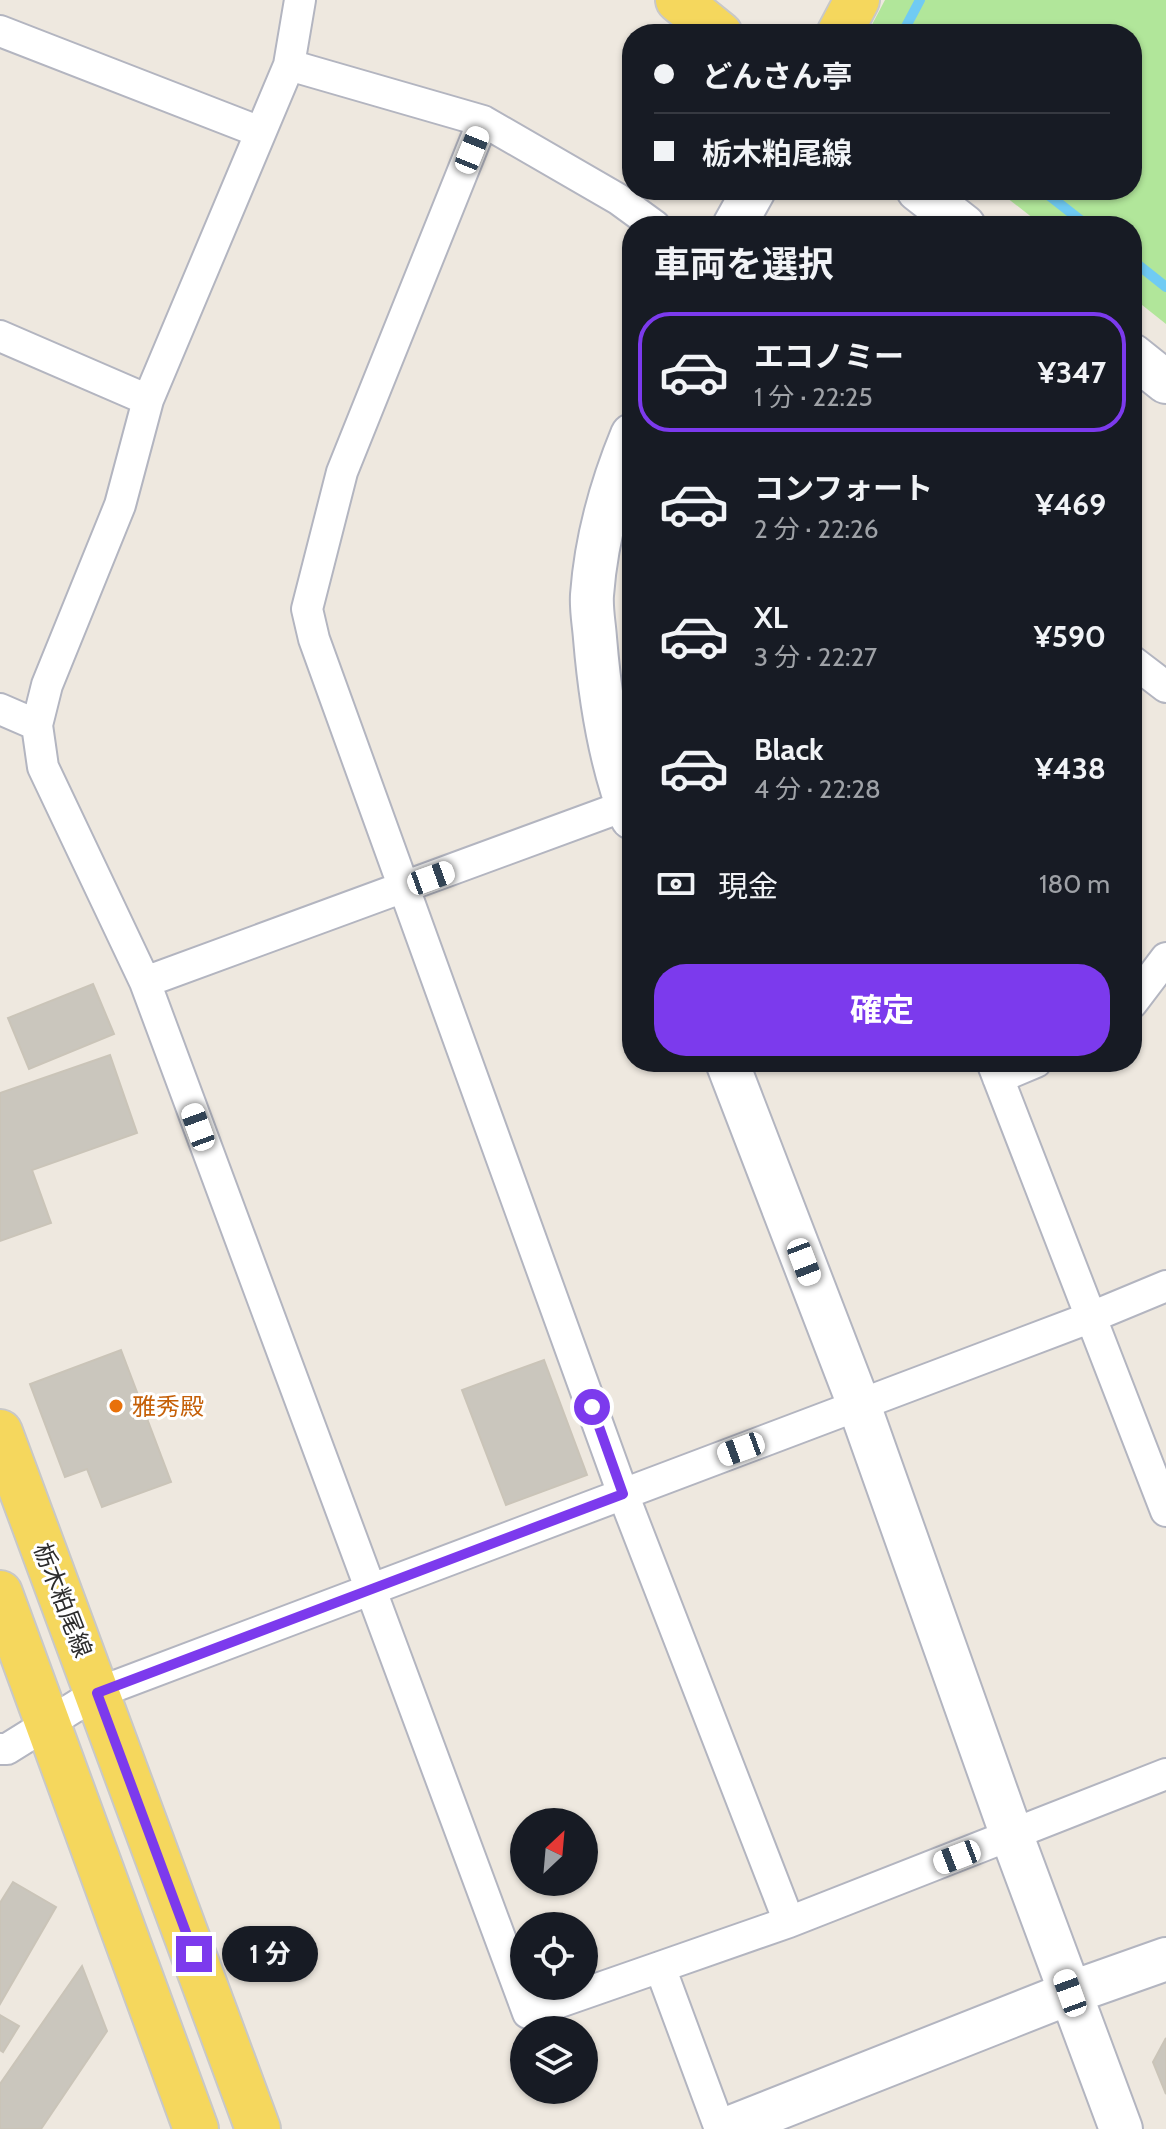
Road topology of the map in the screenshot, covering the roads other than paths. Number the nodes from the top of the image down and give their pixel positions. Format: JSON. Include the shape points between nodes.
{"nodes":[{"id":1,"x":300,"y":0,"type":"edge"},
{"id":2,"x":678,"y":0,"type":"edge"},
{"id":3,"x":857,"y":0,"type":"edge"},
{"id":4,"x":708,"y":24,"type":"edge"},
{"id":5,"x":844,"y":24,"type":"edge"},
{"id":6,"x":0,"y":31,"type":"edge"},
{"id":7,"x":289,"y":65,"type":"junction"},
{"id":8,"x":483,"y":121,"type":"junction"},
{"id":9,"x":260,"y":132,"type":"junction"},
{"id":10,"x":931,"y":200,"type":"edge"},
{"id":11,"x":641,"y":216,"type":"edge"},
{"id":12,"x":951,"y":216,"type":"edge"},
{"id":13,"x":0,"y":336,"type":"edge"},
{"id":14,"x":1142,"y":363,"type":"edge"},
{"id":15,"x":1166,"y":382,"type":"edge"},
{"id":16,"x":148,"y":400,"type":"junction"},
{"id":17,"x":622,"y":459,"type":"edge"},
{"id":18,"x":1142,"y":669,"type":"edge"},
{"id":19,"x":1166,"y":687,"type":"edge"},
{"id":20,"x":0,"y":709,"type":"edge"},
{"id":21,"x":37,"y":725,"type":"junction"},
{"id":22,"x":622,"y":780,"type":"edge"},
{"id":23,"x":622,"y":815,"type":"edge"},
{"id":24,"x":403,"y":888,"type":"junction"},
{"id":25,"x":1166,"y":958,"type":"edge"},
{"id":26,"x":145,"y":982,"type":"junction"},
{"id":27,"x":1142,"y":990,"type":"edge"},
{"id":28,"x":731,"y":1072,"type":"edge"},
{"id":29,"x":996,"y":1072,"type":"edge"},
{"id":30,"x":1166,"y":1286,"type":"edge"},
{"id":31,"x":1089,"y":1318,"type":"junction"},
{"id":32,"x":859,"y":1405,"type":"junction"},
{"id":33,"x":0,"y":1432,"type":"edge"},
{"id":34,"x":623,"y":1494,"type":"junction"},
{"id":35,"x":1166,"y":1511,"type":"edge"},
{"id":36,"x":369,"y":1589,"type":"junction"},
{"id":37,"x":0,"y":1593,"type":"edge"},
{"id":38,"x":97,"y":1693,"type":"junction"},
{"id":39,"x":49,"y":1723,"type":"junction"},
{"id":40,"x":0,"y":1749,"type":"edge"},
{"id":41,"x":1166,"y":1774,"type":"edge"},
{"id":42,"x":1012,"y":1836,"type":"junction"},
{"id":43,"x":789,"y":1922,"type":"junction"},
{"id":44,"x":1166,"y":1959,"type":"edge"},
{"id":45,"x":660,"y":1967,"type":"junction"},
{"id":46,"x":1070,"y":1993,"type":"junction"},
{"id":47,"x":196,"y":2129,"type":"edge"},
{"id":48,"x":258,"y":2129,"type":"edge"},
{"id":49,"x":723,"y":2129,"type":"edge"},
{"id":50,"x":1121,"y":2129,"type":"edge"}],
"edges":[{"from":1,"to":7,"type":"street"},
{"from":2,"to":4,"type":"main road"},
{"from":3,"to":5,"type":"main road"},
{"from":6,"to":9,"type":"street"},
{"from":7,"to":8,"type":"street"},
{"from":7,"to":9,"type":"street"},
{"from":8,"to":11,"type":"street"},
{"from":8,"to":24,"type":"street","via":[[342,472],[307,609]]},
{"from":9,"to":16,"type":"street"},
{"from":10,"to":12,"type":"street"},
{"from":13,"to":16,"type":"street"},
{"from":14,"to":15,"type":"street"},
{"from":16,"to":21,"type":"street","via":[[120,505],[47,685]]},
{"from":17,"to":22,"type":"street","via":[[602,532],[592,598],[605,712]]},
{"from":18,"to":19,"type":"street"},
{"from":20,"to":21,"type":"street"},
{"from":21,"to":26,"type":"street","via":[[43,767]]},
{"from":23,"to":24,"type":"street"},
{"from":24,"to":26,"type":"street"},
{"from":24,"to":34,"type":"street"},
{"from":25,"to":27,"type":"street"},
{"from":26,"to":36,"type":"street"},
{"from":28,"to":32,"type":"street"},
{"from":29,"to":31,"type":"street"},
{"from":30,"to":31,"type":"street"},
{"from":31,"to":32,"type":"street"},
{"from":31,"to":35,"type":"street"},
{"from":32,"to":34,"type":"street"},
{"from":32,"to":42,"type":"street"},
{"from":33,"to":38,"type":"main road","name":"栃木粕尾線"},
{"from":34,"to":36,"type":"street"},
{"from":34,"to":43,"type":"street"},
{"from":36,"to":38,"type":"street"},
{"from":36,"to":45,"type":"street","via":[[528,2013]]},
{"from":37,"to":39,"type":"main road"},
{"from":38,"to":39,"type":"street"},
{"from":38,"to":48,"type":"main road","name":"栃木粕尾線"},
{"from":39,"to":40,"type":"street"},
{"from":39,"to":47,"type":"main road"},
{"from":41,"to":42,"type":"street"},
{"from":42,"to":43,"type":"street"},
{"from":42,"to":46,"type":"street"},
{"from":43,"to":45,"type":"street"},
{"from":44,"to":46,"type":"street"},
{"from":45,"to":49,"type":"street"},
{"from":46,"to":49,"type":"street"},
{"from":46,"to":50,"type":"street"}]}
